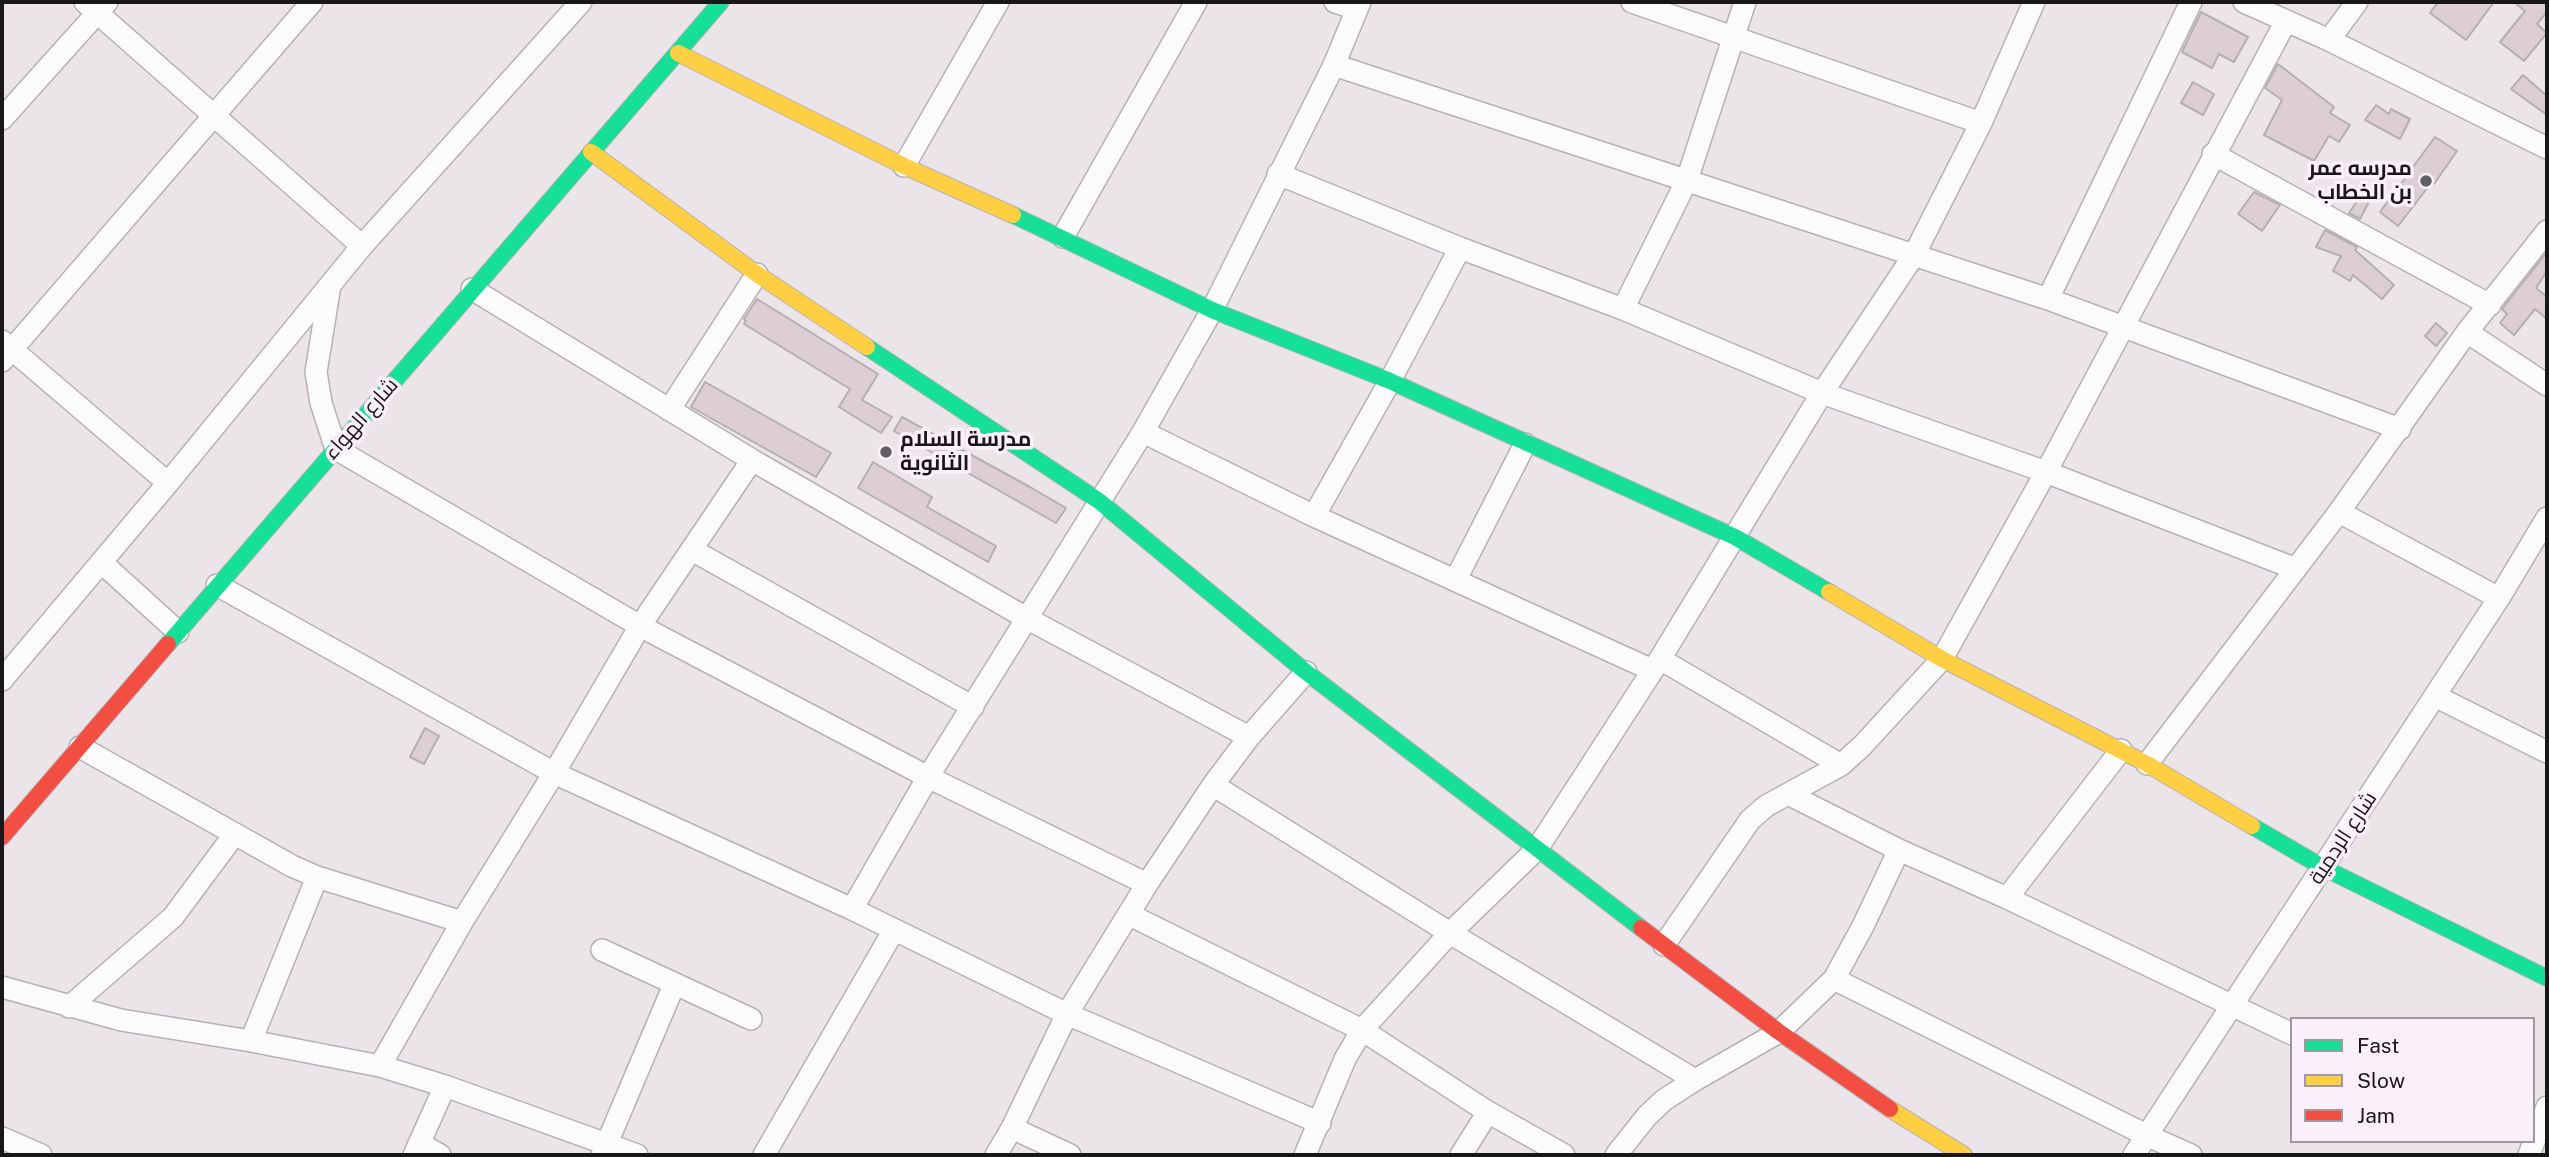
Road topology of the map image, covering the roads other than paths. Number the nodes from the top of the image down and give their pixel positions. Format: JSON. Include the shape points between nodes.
{"nodes":[{"id":1,"x":312,"y":2,"type":"edge"},
{"id":2,"x":721,"y":2,"type":"edge"},
{"id":3,"x":998,"y":2,"type":"edge"},
{"id":4,"x":1196,"y":2,"type":"edge"},
{"id":5,"x":1335,"y":2,"type":"edge"},
{"id":6,"x":1632,"y":2,"type":"edge"},
{"id":7,"x":1745,"y":2,"type":"edge"},
{"id":8,"x":2034,"y":2,"type":"edge"},
{"id":9,"x":2192,"y":2,"type":"edge"},
{"id":10,"x":2244,"y":2,"type":"edge"},
{"id":11,"x":2357,"y":2,"type":"edge"},
{"id":12,"x":1359,"y":5,"type":"edge"},
{"id":13,"x":96,"y":6,"type":"edge"},
{"id":14,"x":570,"y":6,"type":"edge"},
{"id":15,"x":1676,"y":9,"type":"edge"},
{"id":16,"x":2286,"y":21,"type":"junction"},
{"id":17,"x":1734,"y":37,"type":"junction"},
{"id":18,"x":2329,"y":40,"type":"junction"},
{"id":19,"x":677,"y":53,"type":"junction"},
{"id":20,"x":1334,"y":65,"type":"junction"},
{"id":21,"x":214,"y":114,"type":"junction"},
{"id":22,"x":2,"y":120,"type":"edge"},
{"id":23,"x":1980,"y":123,"type":"junction"},
{"id":24,"x":2547,"y":148,"type":"edge"},
{"id":25,"x":592,"y":152,"type":"junction"},
{"id":26,"x":2213,"y":154,"type":"junction"},
{"id":27,"x":904,"y":166,"type":"junction"},
{"id":28,"x":1278,"y":174,"type":"junction"},
{"id":29,"x":1687,"y":180,"type":"junction"},
{"id":30,"x":2547,"y":231,"type":"edge"},
{"id":31,"x":1063,"y":237,"type":"junction"},
{"id":32,"x":362,"y":246,"type":"junction"},
{"id":33,"x":1460,"y":248,"type":"junction"},
{"id":34,"x":1914,"y":255,"type":"junction"},
{"id":35,"x":757,"y":274,"type":"junction"},
{"id":36,"x":330,"y":285,"type":"junction"},
{"id":37,"x":472,"y":289,"type":"junction"},
{"id":38,"x":2048,"y":299,"type":"junction"},
{"id":39,"x":2490,"y":305,"type":"junction"},
{"id":40,"x":1623,"y":309,"type":"junction"},
{"id":41,"x":1212,"y":310,"type":"junction"},
{"id":42,"x":2122,"y":325,"type":"junction"},
{"id":43,"x":2468,"y":332,"type":"junction"},
{"id":44,"x":5,"y":350,"type":"edge"},
{"id":45,"x":1391,"y":381,"type":"junction"},
{"id":46,"x":2547,"y":385,"type":"edge"},
{"id":47,"x":1822,"y":393,"type":"junction"},
{"id":48,"x":669,"y":410,"type":"junction"},
{"id":49,"x":2400,"y":429,"type":"junction"},
{"id":50,"x":1143,"y":432,"type":"junction"},
{"id":51,"x":1525,"y":444,"type":"junction"},
{"id":52,"x":336,"y":449,"type":"junction"},
{"id":53,"x":752,"y":460,"type":"junction"},
{"id":54,"x":2046,"y":472,"type":"junction"},
{"id":55,"x":169,"y":482,"type":"junction"},
{"id":56,"x":1099,"y":501,"type":"junction"},
{"id":57,"x":2339,"y":512,"type":"junction"},
{"id":58,"x":1314,"y":516,"type":"junction"},
{"id":59,"x":2547,"y":518,"type":"edge"},
{"id":60,"x":1735,"y":537,"type":"junction"},
{"id":61,"x":692,"y":550,"type":"junction"},
{"id":62,"x":101,"y":562,"type":"junction"},
{"id":63,"x":2296,"y":569,"type":"junction"},
{"id":64,"x":1456,"y":579,"type":"junction"},
{"id":65,"x":217,"y":585,"type":"junction"},
{"id":66,"x":2500,"y":598,"type":"junction"},
{"id":67,"x":1028,"y":618,"type":"junction"},
{"id":68,"x":640,"y":626,"type":"junction"},
{"id":69,"x":178,"y":632,"type":"junction"},
{"id":70,"x":1942,"y":659,"type":"junction"},
{"id":71,"x":1656,"y":665,"type":"junction"},
{"id":72,"x":1306,"y":672,"type":"junction"},
{"id":73,"x":2,"y":680,"type":"edge"},
{"id":74,"x":2435,"y":696,"type":"junction"},
{"id":75,"x":973,"y":707,"type":"junction"},
{"id":76,"x":1249,"y":737,"type":"junction"},
{"id":77,"x":80,"y":747,"type":"junction"},
{"id":78,"x":2121,"y":750,"type":"junction"},
{"id":79,"x":2547,"y":752,"type":"edge"},
{"id":80,"x":2147,"y":764,"type":"junction"},
{"id":81,"x":1841,"y":765,"type":"junction"},
{"id":82,"x":554,"y":773,"type":"junction"},
{"id":83,"x":928,"y":777,"type":"junction"},
{"id":84,"x":1213,"y":785,"type":"junction"},
{"id":85,"x":1788,"y":794,"type":"junction"},
{"id":86,"x":234,"y":835,"type":"junction"},
{"id":87,"x":2,"y":837,"type":"edge"},
{"id":88,"x":1537,"y":849,"type":"junction"},
{"id":89,"x":1899,"y":850,"type":"junction"},
{"id":90,"x":2324,"y":868,"type":"junction"},
{"id":91,"x":317,"y":877,"type":"junction"},
{"id":92,"x":1147,"y":884,"type":"junction"},
{"id":93,"x":2007,"y":898,"type":"junction"},
{"id":94,"x":852,"y":909,"type":"junction"},
{"id":95,"x":1130,"y":915,"type":"junction"},
{"id":96,"x":463,"y":922,"type":"junction"},
{"id":97,"x":894,"y":930,"type":"junction"},
{"id":98,"x":1450,"y":933,"type":"junction"},
{"id":99,"x":1664,"y":945,"type":"junction"},
{"id":100,"x":602,"y":950,"type":"dead end"},
{"id":101,"x":2547,"y":978,"type":"edge"},
{"id":102,"x":1834,"y":979,"type":"junction"},
{"id":103,"x":674,"y":985,"type":"junction"},
{"id":104,"x":2,"y":987,"type":"edge"},
{"id":105,"x":2231,"y":1005,"type":"junction"},
{"id":106,"x":69,"y":1007,"type":"junction"},
{"id":107,"x":1067,"y":1014,"type":"junction"},
{"id":108,"x":751,"y":1019,"type":"dead end"},
{"id":109,"x":1362,"y":1030,"type":"junction"},
{"id":110,"x":1779,"y":1032,"type":"junction"},
{"id":111,"x":2290,"y":1033,"type":"edge"},
{"id":112,"x":251,"y":1041,"type":"junction"},
{"id":113,"x":380,"y":1066,"type":"junction"},
{"id":114,"x":1695,"y":1080,"type":"junction"},
{"id":115,"x":445,"y":1086,"type":"junction"},
{"id":116,"x":2547,"y":1107,"type":"edge"},
{"id":117,"x":1488,"y":1112,"type":"junction"},
{"id":118,"x":1320,"y":1124,"type":"junction"},
{"id":119,"x":1012,"y":1128,"type":"junction"},
{"id":120,"x":2146,"y":1135,"type":"junction"},
{"id":121,"x":2,"y":1138,"type":"edge"},
{"id":122,"x":417,"y":1149,"type":"edge"},
{"id":123,"x":2533,"y":1149,"type":"edge"},
{"id":124,"x":604,"y":1150,"type":"edge"},
{"id":125,"x":41,"y":1155,"type":"edge"},
{"id":126,"x":440,"y":1155,"type":"edge"},
{"id":127,"x":637,"y":1155,"type":"edge"},
{"id":128,"x":764,"y":1155,"type":"edge"},
{"id":129,"x":996,"y":1155,"type":"edge"},
{"id":130,"x":1070,"y":1155,"type":"edge"},
{"id":131,"x":1306,"y":1155,"type":"edge"},
{"id":132,"x":1461,"y":1155,"type":"edge"},
{"id":133,"x":1564,"y":1155,"type":"edge"},
{"id":134,"x":1616,"y":1155,"type":"edge"},
{"id":135,"x":1964,"y":1155,"type":"edge"},
{"id":136,"x":2134,"y":1155,"type":"edge"},
{"id":137,"x":2191,"y":1155,"type":"edge"}],
"edges":[{"from":1,"to":21,"type":"street"},
{"from":2,"to":19,"type":"street","name":"شارع الهواء"},
{"from":3,"to":27,"type":"street"},
{"from":4,"to":31,"type":"street"},
{"from":5,"to":12,"type":"street"},
{"from":6,"to":15,"type":"street"},
{"from":7,"to":17,"type":"street"},
{"from":8,"to":23,"type":"street"},
{"from":9,"to":38,"type":"street"},
{"from":10,"to":16,"type":"street"},
{"from":11,"to":18,"type":"street"},
{"from":12,"to":20,"type":"street"},
{"from":13,"to":21,"type":"street"},
{"from":13,"to":22,"type":"street"},
{"from":14,"to":32,"type":"street"},
{"from":15,"to":17,"type":"street"},
{"from":16,"to":18,"type":"street"},
{"from":16,"to":26,"type":"street"},
{"from":17,"to":23,"type":"street"},
{"from":17,"to":29,"type":"street"},
{"from":18,"to":24,"type":"street"},
{"from":19,"to":25,"type":"street","name":"شارع الهواء"},
{"from":19,"to":27,"type":"street"},
{"from":20,"to":28,"type":"street"},
{"from":20,"to":29,"type":"street"},
{"from":21,"to":32,"type":"street"},
{"from":21,"to":44,"type":"street"},
{"from":23,"to":34,"type":"street"},
{"from":25,"to":35,"type":"street"},
{"from":25,"to":37,"type":"street","name":"شارع الهواء"},
{"from":26,"to":39,"type":"street"},
{"from":26,"to":42,"type":"street"},
{"from":27,"to":31,"type":"street"},
{"from":28,"to":33,"type":"street"},
{"from":28,"to":41,"type":"street"},
{"from":29,"to":34,"type":"street"},
{"from":29,"to":40,"type":"street"},
{"from":30,"to":39,"type":"street"},
{"from":31,"to":41,"type":"street"},
{"from":32,"to":36,"type":"street"},
{"from":33,"to":40,"type":"street"},
{"from":33,"to":45,"type":"street"},
{"from":34,"to":38,"type":"street"},
{"from":34,"to":47,"type":"street"},
{"from":35,"to":48,"type":"street"},
{"from":35,"to":56,"type":"street"},
{"from":36,"to":52,"type":"street","via":[[316,372]]},
{"from":36,"to":55,"type":"street"},
{"from":37,"to":48,"type":"street"},
{"from":37,"to":52,"type":"street","name":"شارع الهواء"},
{"from":38,"to":42,"type":"street"},
{"from":39,"to":43,"type":"street"},
{"from":40,"to":47,"type":"street"},
{"from":41,"to":45,"type":"street"},
{"from":41,"to":50,"type":"street"},
{"from":42,"to":49,"type":"street"},
{"from":42,"to":54,"type":"street"},
{"from":43,"to":46,"type":"street"},
{"from":43,"to":49,"type":"street"},
{"from":44,"to":55,"type":"street"},
{"from":45,"to":51,"type":"street"},
{"from":45,"to":58,"type":"street"},
{"from":47,"to":54,"type":"street"},
{"from":47,"to":60,"type":"street"},
{"from":48,"to":53,"type":"street"},
{"from":49,"to":57,"type":"street"},
{"from":50,"to":56,"type":"street"},
{"from":50,"to":58,"type":"street"},
{"from":51,"to":60,"type":"street"},
{"from":51,"to":64,"type":"street"},
{"from":52,"to":65,"type":"street","name":"شارع الهواء"},
{"from":52,"to":68,"type":"street"},
{"from":53,"to":61,"type":"street"},
{"from":53,"to":67,"type":"street"},
{"from":54,"to":63,"type":"street"},
{"from":54,"to":70,"type":"street"},
{"from":55,"to":62,"type":"street"},
{"from":56,"to":67,"type":"street"},
{"from":56,"to":72,"type":"street"},
{"from":57,"to":63,"type":"street"},
{"from":57,"to":66,"type":"street"},
{"from":58,"to":64,"type":"street"},
{"from":59,"to":66,"type":"street","name":"شارع الردمية"},
{"from":60,"to":70,"type":"street"},
{"from":60,"to":71,"type":"street"},
{"from":61,"to":68,"type":"street"},
{"from":61,"to":75,"type":"street"},
{"from":62,"to":69,"type":"street"},
{"from":62,"to":73,"type":"street"},
{"from":63,"to":80,"type":"street"},
{"from":64,"to":71,"type":"street"},
{"from":65,"to":69,"type":"street","name":"شارع الهواء"},
{"from":65,"to":82,"type":"street"},
{"from":66,"to":74,"type":"street","name":"شارع الردمية"},
{"from":67,"to":75,"type":"street"},
{"from":67,"to":76,"type":"street"},
{"from":68,"to":82,"type":"street"},
{"from":68,"to":83,"type":"street"},
{"from":69,"to":77,"type":"street","name":"شارع الهواء"},
{"from":70,"to":78,"type":"street"},
{"from":70,"to":81,"type":"street"},
{"from":71,"to":81,"type":"street"},
{"from":71,"to":88,"type":"street"},
{"from":72,"to":76,"type":"street"},
{"from":72,"to":88,"type":"street"},
{"from":74,"to":79,"type":"street"},
{"from":74,"to":90,"type":"street","name":"شارع الردمية"},
{"from":75,"to":83,"type":"street"},
{"from":76,"to":84,"type":"street"},
{"from":77,"to":86,"type":"street"},
{"from":77,"to":87,"type":"street","name":"شارع الهواء"},
{"from":78,"to":80,"type":"street"},
{"from":78,"to":93,"type":"street"},
{"from":80,"to":90,"type":"street"},
{"from":81,"to":85,"type":"street"},
{"from":82,"to":94,"type":"street"},
{"from":82,"to":96,"type":"street"},
{"from":83,"to":92,"type":"street"},
{"from":83,"to":94,"type":"street"},
{"from":84,"to":92,"type":"street"},
{"from":84,"to":98,"type":"street"},
{"from":85,"to":89,"type":"street"},
{"from":85,"to":99,"type":"street","via":[[1750,820]]},
{"from":86,"to":91,"type":"street"},
{"from":86,"to":106,"type":"street","via":[[173,917]]},
{"from":88,"to":98,"type":"street"},
{"from":88,"to":99,"type":"street"},
{"from":89,"to":93,"type":"street"},
{"from":89,"to":102,"type":"street"},
{"from":90,"to":101,"type":"street"},
{"from":90,"to":105,"type":"street","name":"شارع الردمية"},
{"from":91,"to":96,"type":"street"},
{"from":91,"to":112,"type":"street"},
{"from":92,"to":95,"type":"street"},
{"from":93,"to":105,"type":"street"},
{"from":94,"to":97,"type":"street"},
{"from":95,"to":107,"type":"street"},
{"from":95,"to":109,"type":"street"},
{"from":96,"to":113,"type":"street"},
{"from":97,"to":107,"type":"street"},
{"from":97,"to":128,"type":"street"},
{"from":98,"to":109,"type":"street"},
{"from":98,"to":114,"type":"street"},
{"from":99,"to":110,"type":"street"},
{"from":100,"to":103,"type":"street"},
{"from":102,"to":110,"type":"street"},
{"from":102,"to":120,"type":"street"},
{"from":103,"to":108,"type":"street"},
{"from":103,"to":124,"type":"street"},
{"from":104,"to":106,"type":"street"},
{"from":105,"to":111,"type":"street"},
{"from":105,"to":120,"type":"street","name":"شارع الردمية"},
{"from":106,"to":112,"type":"street"},
{"from":107,"to":118,"type":"street"},
{"from":107,"to":119,"type":"street"},
{"from":109,"to":117,"type":"street"},
{"from":109,"to":118,"type":"street","via":[[1345,1059]]},
{"from":110,"to":114,"type":"street"},
{"from":110,"to":135,"type":"street"},
{"from":112,"to":113,"type":"street"},
{"from":113,"to":115,"type":"street"},
{"from":114,"to":134,"type":"street","via":[[1647,1116]]},
{"from":115,"to":122,"type":"street"},
{"from":115,"to":124,"type":"street"},
{"from":116,"to":123,"type":"street"},
{"from":117,"to":132,"type":"street"},
{"from":117,"to":133,"type":"street"},
{"from":118,"to":131,"type":"street"},
{"from":119,"to":129,"type":"street"},
{"from":119,"to":130,"type":"street"},
{"from":120,"to":136,"type":"street","name":"شارع الردمية"},
{"from":120,"to":137,"type":"street"},
{"from":121,"to":125,"type":"street"},
{"from":122,"to":126,"type":"street"},
{"from":124,"to":127,"type":"street"}]}
